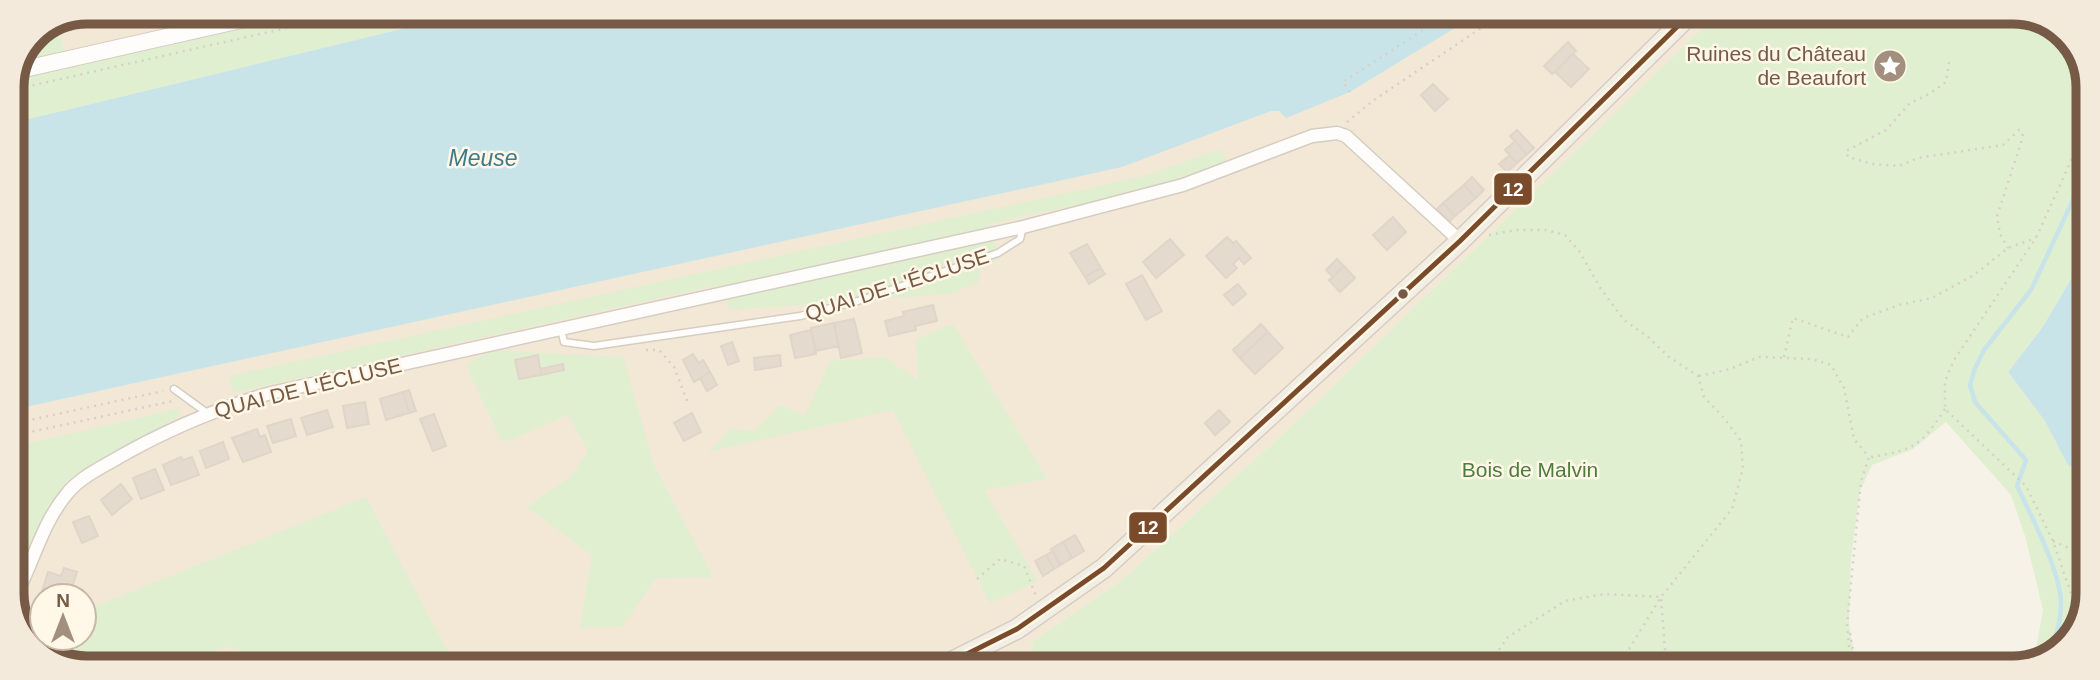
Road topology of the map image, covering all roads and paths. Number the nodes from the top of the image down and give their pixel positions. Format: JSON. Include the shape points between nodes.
{"nodes":[{"id":1,"x":219,"y":24,"type":"edge"},
{"id":2,"x":304,"y":24,"type":"edge"},
{"id":3,"x":1433,"y":24,"type":"edge"},
{"id":4,"x":1487,"y":24,"type":"edge"},
{"id":5,"x":1681,"y":24,"type":"edge"},
{"id":6,"x":1949,"y":62,"type":"dead end"},
{"id":7,"x":28,"y":68,"type":"edge"},
{"id":8,"x":24,"y":87,"type":"edge"},
{"id":9,"x":1350,"y":92,"type":"dead end"},
{"id":10,"x":1337,"y":133,"type":"junction"},
{"id":11,"x":2075,"y":151,"type":"edge"},
{"id":12,"x":1477,"y":224,"type":"junction"},
{"id":13,"x":1023,"y":228,"type":"junction"},
{"id":14,"x":2036,"y":238,"type":"junction"},
{"id":15,"x":1460,"y":241,"type":"junction"},
{"id":16,"x":2008,"y":248,"type":"junction"},
{"id":17,"x":562,"y":329,"type":"junction"},
{"id":18,"x":637,"y":350,"type":"dead end"},
{"id":19,"x":1784,"y":357,"type":"junction"},
{"id":20,"x":1698,"y":376,"type":"junction"},
{"id":21,"x":174,"y":389,"type":"joint"},
{"id":22,"x":186,"y":398,"type":"junction"},
{"id":23,"x":688,"y":403,"type":"dead end"},
{"id":24,"x":1945,"y":409,"type":"junction"},
{"id":25,"x":207,"y":413,"type":"junction"},
{"id":26,"x":25,"y":421,"type":"edge"},
{"id":27,"x":25,"y":433,"type":"edge"},
{"id":28,"x":1869,"y":457,"type":"junction"},
{"id":29,"x":2053,"y":541,"type":"junction"},
{"id":30,"x":2076,"y":553,"type":"edge"},
{"id":31,"x":25,"y":575,"type":"edge"},
{"id":32,"x":978,"y":579,"type":"dead end"},
{"id":33,"x":1661,"y":597,"type":"junction"},
{"id":34,"x":2074,"y":604,"type":"edge"},
{"id":35,"x":1043,"y":612,"type":"junction"},
{"id":36,"x":963,"y":656,"type":"edge"},
{"id":37,"x":1495,"y":656,"type":"edge"},
{"id":38,"x":1625,"y":656,"type":"edge"},
{"id":39,"x":1663,"y":656,"type":"edge"},
{"id":40,"x":1852,"y":656,"type":"edge"}],
"edges":[{"from":1,"to":7,"type":"street"},
{"from":2,"to":8,"type":"path"},
{"from":3,"to":9,"type":"path","via":[[1343,82]]},
{"from":4,"to":10,"type":"path","via":[[1374,100]]},
{"from":5,"to":12,"type":"main road"},
{"from":6,"to":16,"type":"path","via":[[1946,82],[1910,103],[1886,130],[1846,151],[1848,157],[1899,166],[1918,158],[2003,145],[2019,130],[2021,143],[1997,216]]},
{"from":10,"to":13,"type":"street","name":"QUAI DE L'ÉCLUSE","via":[[1312,136],[1183,185]]},
{"from":10,"to":15,"type":"street","via":[[1346,136]]},
{"from":11,"to":14,"type":"path"},
{"from":12,"to":15,"type":"main road"},
{"from":12,"to":20,"type":"path","via":[[1491,236],[1517,230],[1565,235],[1624,320]]},
{"from":13,"to":17,"type":"street","name":"QUAI DE L'ÉCLUSE"},
{"from":13,"to":17,"type":"lane","name":"QUAI DE L'ÉCLUSE","via":[[1020,239],[998,253],[859,301],[800,316],[594,346],[564,342]]},
{"from":14,"to":16,"type":"path"},
{"from":14,"to":24,"type":"path","via":[[1954,360],[1945,381]]},
{"from":15,"to":35,"type":"main road","via":[[1104,568]]},
{"from":16,"to":19,"type":"path","via":[[1974,275],[1931,298],[1863,318],[1848,337],[1793,318]]},
{"from":17,"to":25,"type":"street","name":"QUAI DE L'ÉCLUSE","via":[[271,393]]},
{"from":18,"to":23,"type":"path","via":[[659,350],[674,367]]},
{"from":19,"to":20,"type":"path","via":[[1759,357]]},
{"from":19,"to":28,"type":"path","via":[[1831,365],[1844,388],[1854,439]]},
{"from":20,"to":33,"type":"path","via":[[1704,397],[1741,441],[1743,468],[1732,509]]},
{"from":21,"to":22,"type":"lane"},
{"from":21,"to":26,"type":"path"},
{"from":22,"to":25,"type":"lane"},
{"from":22,"to":27,"type":"path"},
{"from":24,"to":28,"type":"path","via":[[1917,446]]},
{"from":24,"to":29,"type":"path","via":[[2026,486]]},
{"from":25,"to":31,"type":"street","name":"QUAI DE L'ÉCLUSE","via":[[83,478],[52,517]]},
{"from":28,"to":40,"type":"path","via":[[1861,482],[1847,624]]},
{"from":29,"to":30,"type":"path"},
{"from":29,"to":34,"type":"path"},
{"from":32,"to":35,"type":"path","via":[[1000,559],[1024,566]]},
{"from":33,"to":37,"type":"path","via":[[1604,594],[1565,601],[1508,637]]},
{"from":33,"to":38,"type":"path"},
{"from":33,"to":39,"type":"path"},
{"from":35,"to":36,"type":"main road"}]}
